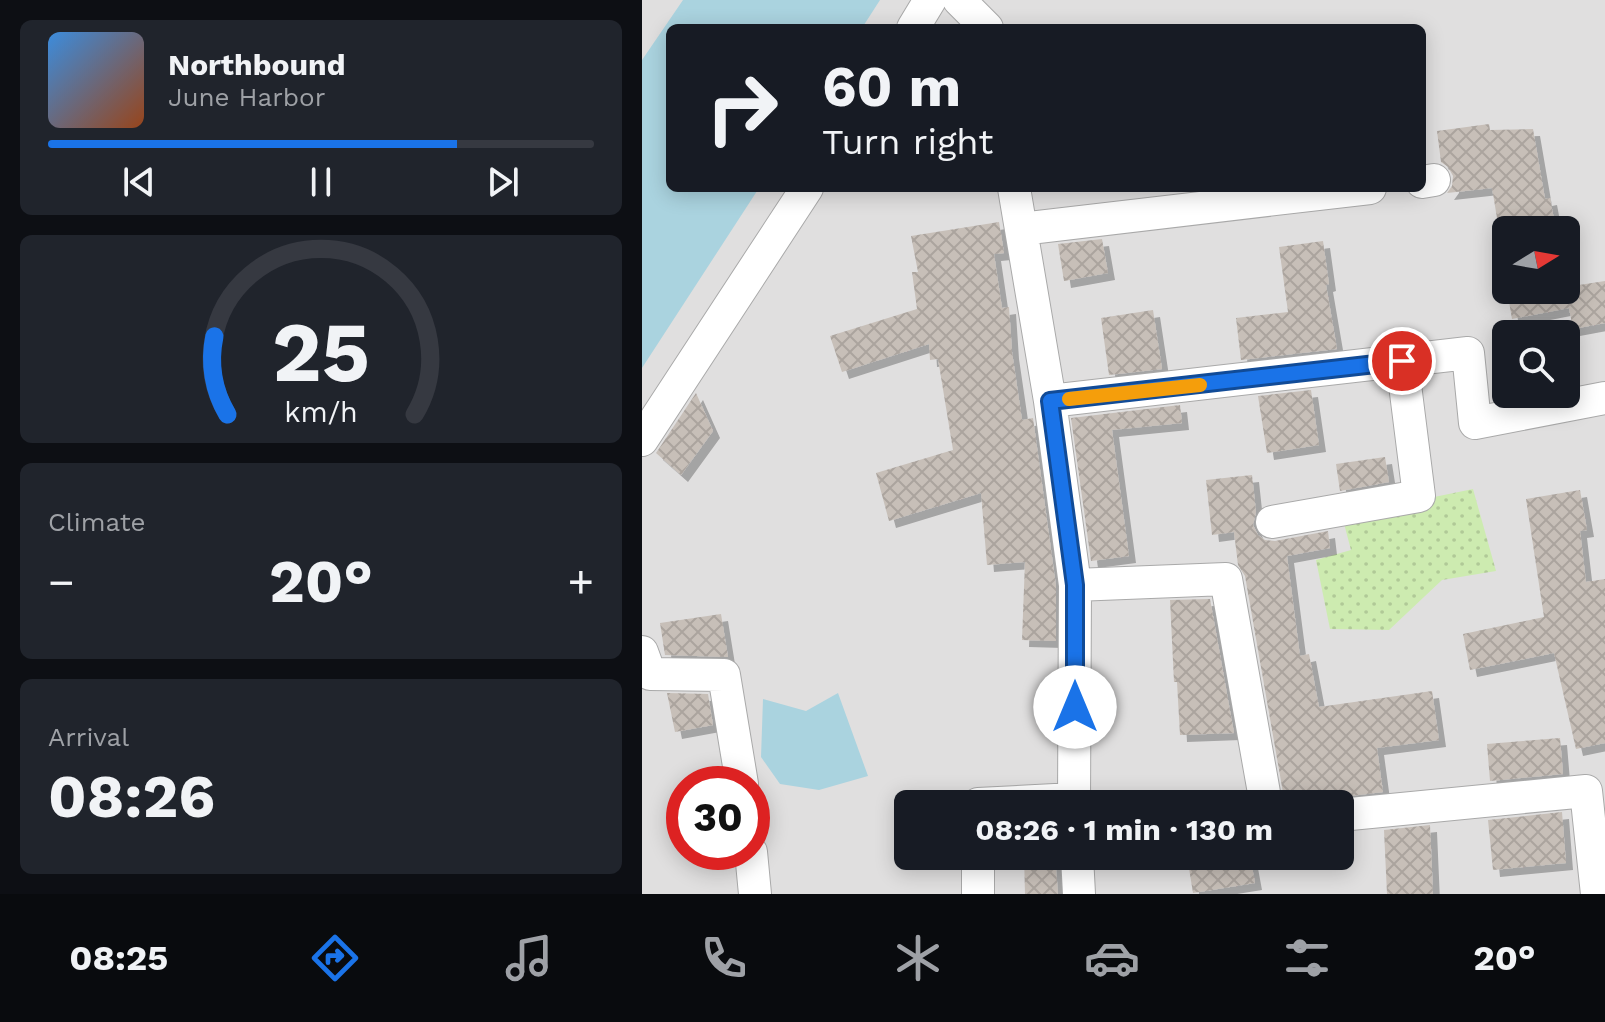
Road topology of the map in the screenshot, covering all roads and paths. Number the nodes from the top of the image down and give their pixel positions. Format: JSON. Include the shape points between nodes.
{"nodes":[{"id":1,"x":930,"y":0,"type":"edge"},
{"id":2,"x":959,"y":0,"type":"edge"},
{"id":3,"x":915,"y":24,"type":"edge"},
{"id":4,"x":983,"y":24,"type":"edge"},
{"id":5,"x":804,"y":192,"type":"edge"},
{"id":6,"x":1015,"y":192,"type":"edge"},
{"id":7,"x":1336,"y":192,"type":"edge"},
{"id":8,"x":1021,"y":229,"type":"junction"},
{"id":9,"x":1402,"y":361,"type":"junction"},
{"id":10,"x":1605,"y":398,"type":"edge"},
{"id":11,"x":1050,"y":401,"type":"junction"},
{"id":12,"x":642,"y":440,"type":"edge"},
{"id":13,"x":1272,"y":522,"type":"dead end"},
{"id":14,"x":1075,"y":585,"type":"junction"},
{"id":15,"x":642,"y":652,"type":"edge"},
{"id":16,"x":739,"y":766,"type":"edge"},
{"id":17,"x":1074,"y":790,"type":"edge"},
{"id":18,"x":1264,"y":790,"type":"edge"},
{"id":19,"x":1354,"y":814,"type":"edge"},
{"id":20,"x":753,"y":870,"type":"edge"},
{"id":21,"x":978,"y":870,"type":"edge"},
{"id":22,"x":1078,"y":870,"type":"edge"},
{"id":23,"x":755,"y":894,"type":"edge"},
{"id":24,"x":978,"y":894,"type":"edge"},
{"id":25,"x":1079,"y":894,"type":"edge"},
{"id":26,"x":1597,"y":894,"type":"edge"}],
"edges":[{"from":1,"to":3,"type":"street"},
{"from":2,"to":4,"type":"street"},
{"from":5,"to":12,"type":"street"},
{"from":6,"to":8,"type":"street"},
{"from":7,"to":8,"type":"street"},
{"from":8,"to":11,"type":"street"},
{"from":9,"to":10,"type":"street","via":[[1468,353],[1475,423]]},
{"from":9,"to":11,"type":"street"},
{"from":9,"to":13,"type":"street","via":[[1419,496]]},
{"from":11,"to":14,"type":"street"},
{"from":14,"to":17,"type":"street"},
{"from":14,"to":18,"type":"street","via":[[1226,579]]},
{"from":15,"to":16,"type":"street","via":[[650,674],[724,675]]},
{"from":19,"to":26,"type":"street","via":[[1586,791]]},
{"from":20,"to":23,"type":"street"},
{"from":21,"to":24,"type":"street"},
{"from":22,"to":25,"type":"street"}]}
